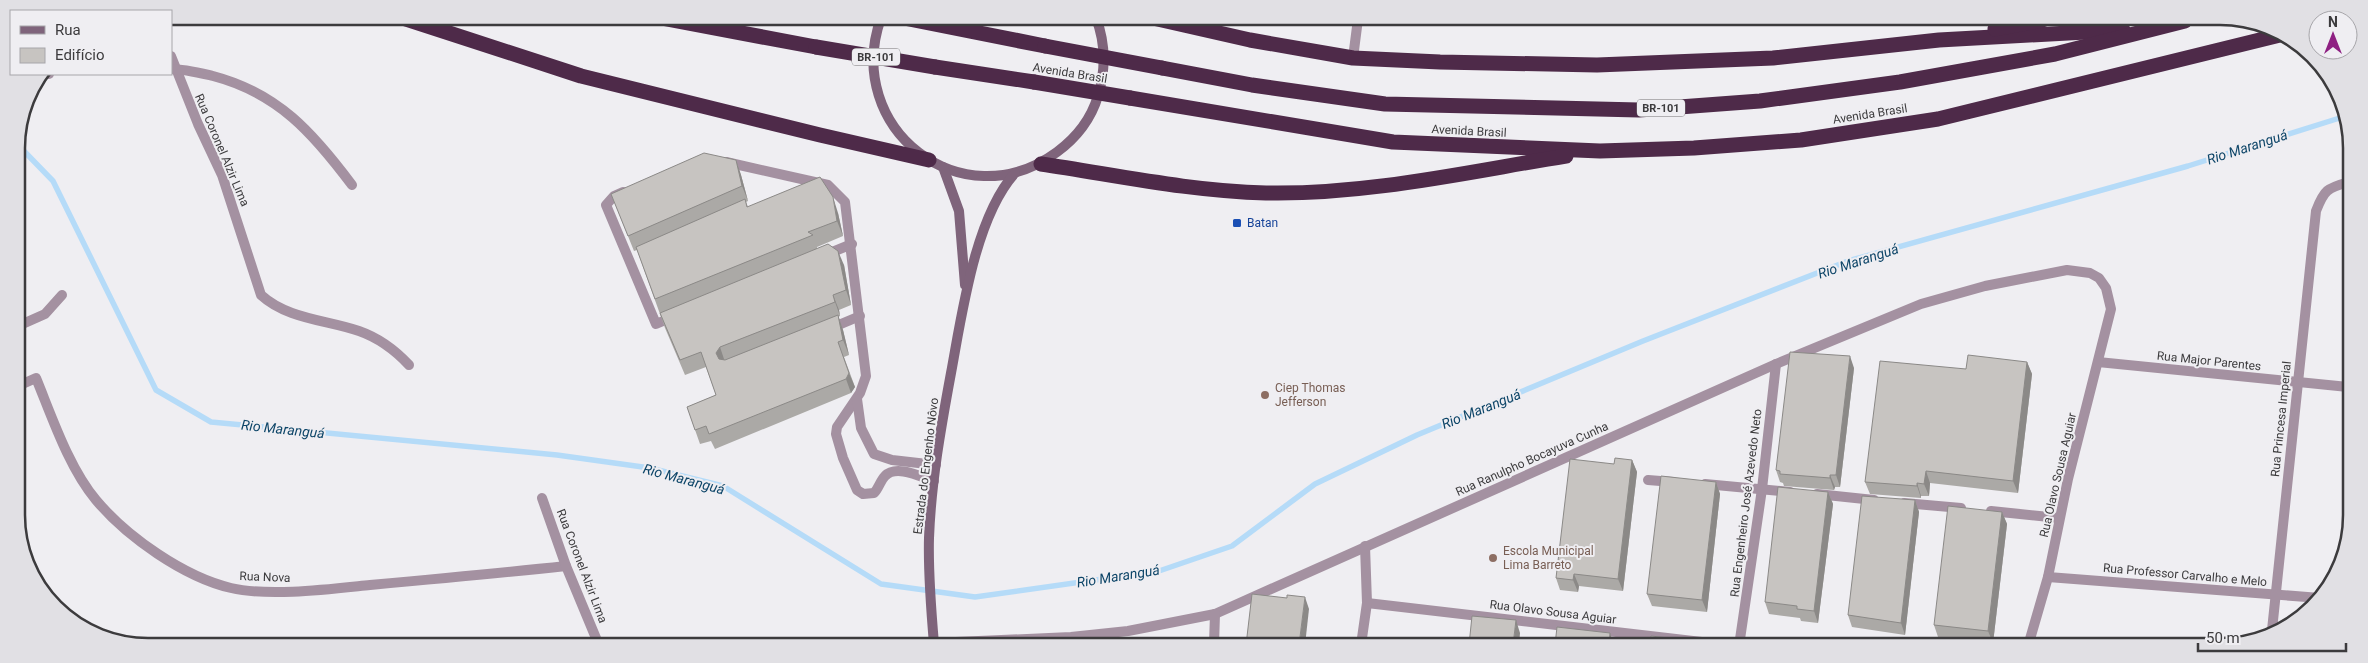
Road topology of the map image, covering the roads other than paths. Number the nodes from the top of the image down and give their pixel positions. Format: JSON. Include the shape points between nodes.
{"nodes":[{"id":1,"x":424,"y":25,"type":"edge"},
{"id":2,"x":699,"y":25,"type":"edge"},
{"id":3,"x":879,"y":25,"type":"edge"},
{"id":4,"x":940,"y":25,"type":"edge"},
{"id":5,"x":1099,"y":25,"type":"edge"},
{"id":6,"x":1184,"y":25,"type":"edge"},
{"id":7,"x":1357,"y":25,"type":"edge"},
{"id":8,"x":2017,"y":25,"type":"edge"},
{"id":9,"x":2169,"y":25,"type":"edge"},
{"id":10,"x":2157,"y":29,"type":"junction"},
{"id":11,"x":2273,"y":37,"type":"edge"},
{"id":12,"x":1939,"y":40,"type":"junction"},
{"id":13,"x":1353,"y":58,"type":"junction"},
{"id":14,"x":173,"y":69,"type":"edge"},
{"id":15,"x":1600,"y":151,"type":"junction"},
{"id":16,"x":716,"y":160,"type":"edge"},
{"id":17,"x":929,"y":160,"type":"junction"},
{"id":18,"x":1041,"y":164,"type":"junction"},
{"id":19,"x":942,"y":167,"type":"junction"},
{"id":20,"x":1015,"y":173,"type":"junction"},
{"id":21,"x":813,"y":180,"type":"junction"},
{"id":22,"x":2343,"y":184,"type":"edge"},
{"id":23,"x":352,"y":185,"type":"dead end"},
{"id":24,"x":2331,"y":187,"type":"junction"},
{"id":25,"x":796,"y":188,"type":"edge"},
{"id":26,"x":2343,"y":188,"type":"edge"},
{"id":27,"x":631,"y":189,"type":"edge"},
{"id":28,"x":852,"y":244,"type":"junction"},
{"id":29,"x":816,"y":259,"type":"edge"},
{"id":30,"x":966,"y":294,"type":"junction"},
{"id":31,"x":62,"y":295,"type":"dead end"},
{"id":32,"x":2111,"y":309,"type":"joint"},
{"id":33,"x":683,"y":313,"type":"edge"},
{"id":34,"x":860,"y":316,"type":"junction"},
{"id":35,"x":25,"y":323,"type":"edge"},
{"id":36,"x":816,"y":334,"type":"edge"},
{"id":37,"x":2098,"y":362,"type":"junction"},
{"id":38,"x":1776,"y":364,"type":"junction"},
{"id":39,"x":409,"y":365,"type":"dead end"},
{"id":40,"x":2297,"y":382,"type":"junction"},
{"id":41,"x":25,"y":383,"type":"edge"},
{"id":42,"x":2343,"y":387,"type":"edge"},
{"id":43,"x":857,"y":399,"type":"junction"},
{"id":44,"x":936,"y":465,"type":"junction"},
{"id":45,"x":1648,"y":480,"type":"dead end"},
{"id":46,"x":934,"y":481,"type":"junction"},
{"id":47,"x":1762,"y":489,"type":"junction"},
{"id":48,"x":542,"y":498,"type":"dead end"},
{"id":49,"x":2060,"y":518,"type":"junction"},
{"id":50,"x":1365,"y":546,"type":"junction"},
{"id":51,"x":566,"y":566,"type":"junction"},
{"id":52,"x":2048,"y":577,"type":"junction"},
{"id":53,"x":2276,"y":595,"type":"junction"},
{"id":54,"x":2311,"y":597,"type":"edge"},
{"id":55,"x":1367,"y":603,"type":"junction"},
{"id":56,"x":1215,"y":614,"type":"junction"},
{"id":57,"x":2272,"y":626,"type":"edge"},
{"id":58,"x":596,"y":638,"type":"edge"},
{"id":59,"x":934,"y":638,"type":"edge"},
{"id":60,"x":1049,"y":638,"type":"edge"},
{"id":61,"x":1214,"y":638,"type":"edge"},
{"id":62,"x":1362,"y":638,"type":"edge"},
{"id":63,"x":1668,"y":638,"type":"edge"},
{"id":64,"x":1738,"y":638,"type":"edge"},
{"id":65,"x":2030,"y":638,"type":"edge"}],
"edges":[{"from":1,"to":17,"type":"highway","via":[[580,76]]},
{"from":2,"to":15,"type":"highway","name":"Avenida Brasil","number":"BR-101","bridge":true,"via":[[1393,142]]},
{"from":3,"to":17,"type":"main road","via":[[872,64],[876,92],[888,119],[906,142]]},
{"from":4,"to":10,"type":"highway","name":"Avenida Brasil","number":"BR-101","bridge":true,"via":[[1252,85],[1385,104],[1639,110],[1760,101],[1900,82],[2055,54]]},
{"from":5,"to":18,"type":"main road","via":[[1103,36],[1104,74],[1094,111],[1072,142]]},
{"from":6,"to":13,"type":"highway"},
{"from":7,"to":13,"type":"street"},
{"from":8,"to":12,"type":"highway"},
{"from":9,"to":10,"type":"highway","name":"Avenida Brasil","number":"BR-101"},
{"from":10,"to":12,"type":"highway"},
{"from":11,"to":15,"type":"highway","name":"Avenida Brasil","number":"BR-101","via":[[1938,119],[1801,140]]},
{"from":12,"to":13,"type":"highway","via":[[1773,58],[1597,66]]},
{"from":14,"to":23,"type":"street","via":[[234,82],[272,100],[315,138]]},
{"from":14,"to":39,"type":"street","name":"Rua Coronel Alzir Lima","via":[[222,175],[262,296],[278,307],[311,319],[360,331],[387,344]]},
{"from":15,"to":18,"type":"highway","via":[[1410,182],[1316,192],[1210,190]]},
{"from":16,"to":21,"type":"street"},
{"from":17,"to":19,"type":"main road"},
{"from":18,"to":20,"type":"main road"},
{"from":19,"to":20,"type":"main road","via":[[966,174],[991,176]]},
{"from":19,"to":30,"type":"main road","name":"Estrada do Engenho Nôvo","via":[[959,211]]},
{"from":20,"to":30,"type":"main road","name":"Estrada do Engenho Nôvo","via":[[1000,192],[987,222]]},
{"from":21,"to":25,"type":"street"},
{"from":21,"to":28,"type":"street","via":[[828,185],[845,202]]},
{"from":22,"to":24,"type":"street"},
{"from":24,"to":26,"type":"street"},
{"from":24,"to":40,"type":"street","name":"Rua Princesa Imperial","via":[[2324,193],[2316,211]]},
{"from":27,"to":33,"type":"street","via":[[614,196],[606,205],[633,260],[656,324]]},
{"from":28,"to":29,"type":"street"},
{"from":28,"to":34,"type":"street"},
{"from":30,"to":44,"type":"main road","name":"Estrada do Engenho Nôvo"},
{"from":31,"to":35,"type":"street","via":[[45,314]]},
{"from":32,"to":37,"type":"street","name":"Rua Olavo Sousa Aguiar"},
{"from":32,"to":38,"type":"street","name":"Rua Ranulpho Bocayuva Cunha","via":[[2106,288],[2099,278],[2090,273],[2067,270],[1985,286],[1921,304]]},
{"from":34,"to":36,"type":"street"},
{"from":34,"to":43,"type":"street","via":[[866,376]]},
{"from":37,"to":40,"type":"street","name":"Rua Major Parentes"},
{"from":37,"to":49,"type":"street","name":"Rua Olavo Sousa Aguiar"},
{"from":38,"to":47,"type":"street","name":"Rua Engenheiro José Azevedo Neto"},
{"from":38,"to":50,"type":"street","name":"Rua Ranulpho Bocayuva Cunha"},
{"from":40,"to":42,"type":"street","name":"Rua Major Parentes"},
{"from":40,"to":53,"type":"street","name":"Rua Princesa Imperial"},
{"from":41,"to":51,"type":"street","name":"Rua Nova","via":[[36,378],[61,438],[95,500],[160,555],[197,576],[231,588],[316,590]]},
{"from":43,"to":44,"type":"street","via":[[861,428],[874,454],[892,460]]},
{"from":43,"to":46,"type":"street","via":[[837,427],[836,434],[858,490],[863,494],[874,493],[891,472],[906,472]]},
{"from":44,"to":46,"type":"main road","name":"Estrada do Engenho Nôvo"},
{"from":45,"to":47,"type":"street"},
{"from":46,"to":59,"type":"main road","name":"Estrada do Engenho Nôvo","via":[[929,538]]},
{"from":47,"to":49,"type":"street"},
{"from":47,"to":64,"type":"street","name":"Rua Engenheiro José Azevedo Neto"},
{"from":48,"to":51,"type":"street","name":"Rua Coronel Alzir Lima"},
{"from":49,"to":52,"type":"street","name":"Rua Olavo Sousa Aguiar"},
{"from":50,"to":55,"type":"street"},
{"from":50,"to":56,"type":"street","name":"Rua Ranulpho Bocayuva Cunha"},
{"from":51,"to":58,"type":"street","name":"Rua Coronel Alzir Lima"},
{"from":52,"to":53,"type":"street","name":"Rua Professor Carvalho e Melo"},
{"from":52,"to":65,"type":"street","name":"Rua Olavo Sousa Aguiar"},
{"from":53,"to":54,"type":"street","name":"Rua Professor Carvalho e Melo"},
{"from":53,"to":57,"type":"street","name":"Rua Princesa Imperial"},
{"from":55,"to":62,"type":"street"},
{"from":55,"to":63,"type":"street","name":"Rua Olavo Sousa Aguiar"},
{"from":56,"to":60,"type":"street","name":"Rua Ranulpho Bocayuva Cunha","via":[[1128,631]]},
{"from":56,"to":61,"type":"street"}]}
